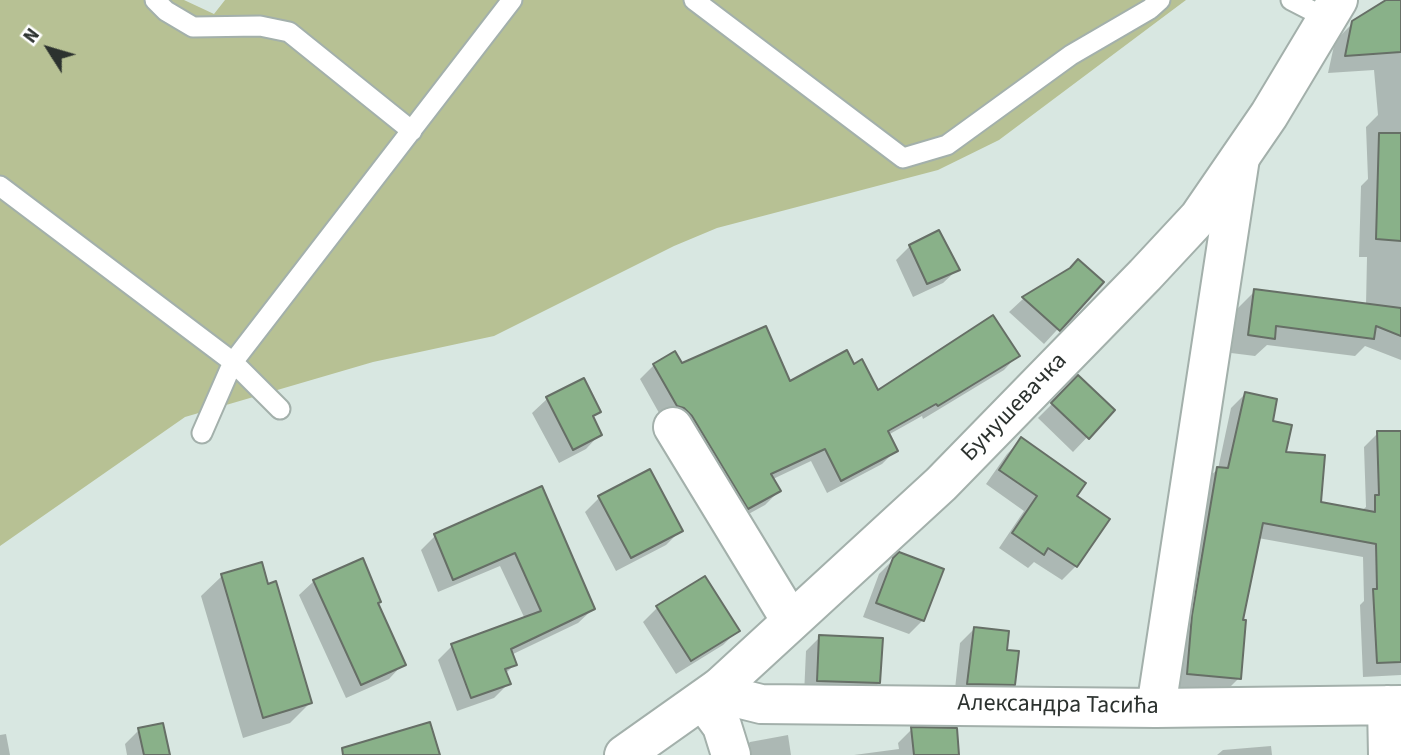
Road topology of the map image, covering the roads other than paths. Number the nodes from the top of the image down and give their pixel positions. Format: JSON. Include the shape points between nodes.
{"nodes":[{"id":1,"x":155,"y":0,"type":"edge"},
{"id":2,"x":512,"y":0,"type":"edge"},
{"id":3,"x":694,"y":0,"type":"edge"},
{"id":4,"x":1160,"y":0,"type":"edge"},
{"id":5,"x":1291,"y":0,"type":"edge"},
{"id":6,"x":1332,"y":9,"type":"edge"},
{"id":7,"x":412,"y":131,"type":"junction"},
{"id":8,"x":1240,"y":158,"type":"junction"},
{"id":9,"x":0,"y":186,"type":"edge"},
{"id":10,"x":233,"y":362,"type":"junction"},
{"id":11,"x":280,"y":409,"type":"dead end"},
{"id":12,"x":673,"y":427,"type":"dead end"},
{"id":13,"x":202,"y":433,"type":"dead end"},
{"id":14,"x":791,"y":621,"type":"junction"},
{"id":15,"x":711,"y":693,"type":"junction"},
{"id":16,"x":1394,"y":705,"type":"edge"},
{"id":17,"x":1156,"y":708,"type":"junction"},
{"id":18,"x":624,"y":755,"type":"edge"},
{"id":19,"x":731,"y":755,"type":"edge"},
{"id":20,"x":1388,"y":755,"type":"edge"}],
"edges":[{"from":1,"to":7,"type":"lane","via":[[193,27],[260,26],[289,32]]},
{"from":2,"to":7,"type":"lane"},
{"from":3,"to":4,"type":"lane","via":[[903,158],[947,145],[1071,55]]},
{"from":5,"to":6,"type":"lane"},
{"from":6,"to":8,"type":"street","name":"Бунушевачка"},
{"from":7,"to":10,"type":"lane"},
{"from":8,"to":14,"type":"street","name":"Бунушевачка","via":[[1199,217],[1145,275],[941,484]]},
{"from":8,"to":17,"type":"street"},
{"from":9,"to":10,"type":"lane"},
{"from":10,"to":11,"type":"lane"},
{"from":10,"to":13,"type":"lane"},
{"from":12,"to":14,"type":"street"},
{"from":14,"to":15,"type":"street","name":"Бунушевачка"},
{"from":15,"to":17,"type":"street","name":"Александра Тасића","via":[[761,704]]},
{"from":15,"to":18,"type":"street","name":"Бунушевачка"},
{"from":15,"to":19,"type":"street"},
{"from":16,"to":17,"type":"street","name":"Александра Тасића"},
{"from":16,"to":20,"type":"street"}]}
